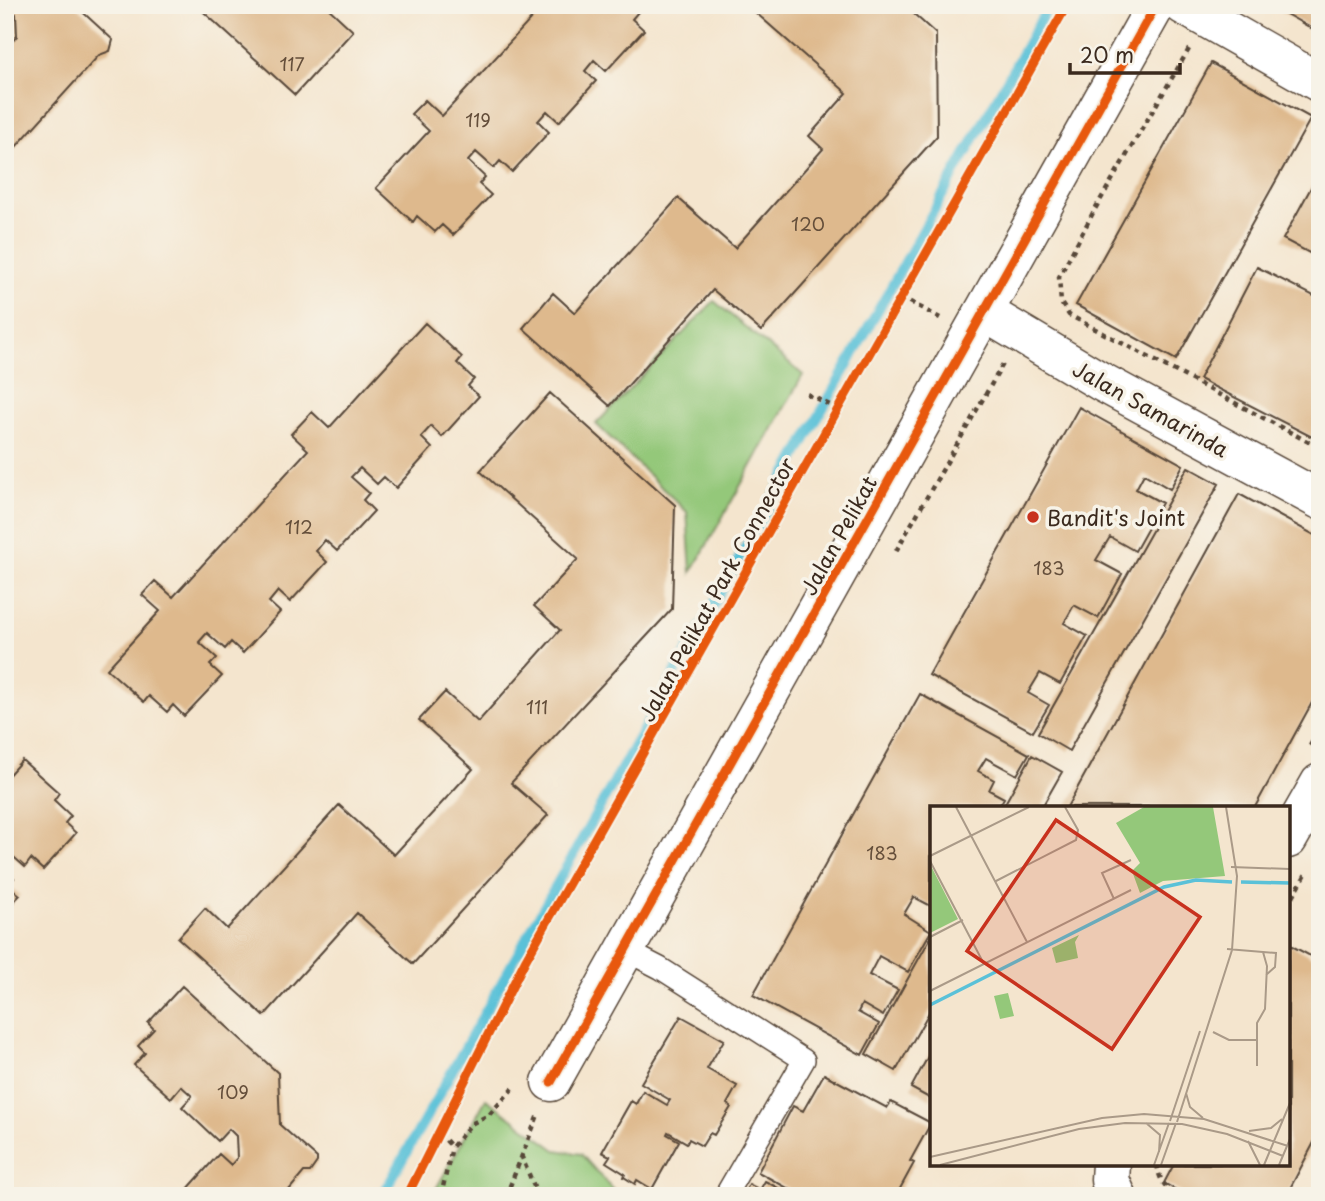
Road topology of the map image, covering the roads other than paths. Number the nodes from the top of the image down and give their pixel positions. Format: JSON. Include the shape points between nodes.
{"nodes":[{"id":1,"x":1156,"y":5,"type":"edge"},
{"id":2,"x":1183,"y":5,"type":"edge"},
{"id":3,"x":1320,"y":83,"type":"edge"},
{"id":4,"x":984,"y":312,"type":"junction"},
{"id":5,"x":1320,"y":500,"type":"edge"},
{"id":6,"x":1320,"y":783,"type":"edge"},
{"id":7,"x":1301,"y":850,"type":"edge"},
{"id":8,"x":625,"y":950,"type":"junction"},
{"id":9,"x":551,"y":1082,"type":"road end"},
{"id":10,"x":1111,"y":1166,"type":"edge"},
{"id":11,"x":725,"y":1196,"type":"edge"},
{"id":12,"x":1117,"y":1196,"type":"edge"}],
"edges":[{"from":1,"to":4,"type":"street","name":"Jalan Pelikat"},
{"from":2,"to":3,"type":"street"},
{"from":4,"to":5,"type":"street","name":"Jalan Samarinda","via":[[1100,381]]},
{"from":4,"to":8,"type":"street","name":"Jalan Pelikat"},
{"from":6,"to":7,"type":"street"},
{"from":8,"to":9,"type":"street","name":"Jalan Pelikat"},
{"from":8,"to":11,"type":"lane","via":[[804,1060]]},
{"from":10,"to":12,"type":"street","via":[[1110,1180]]}]}
